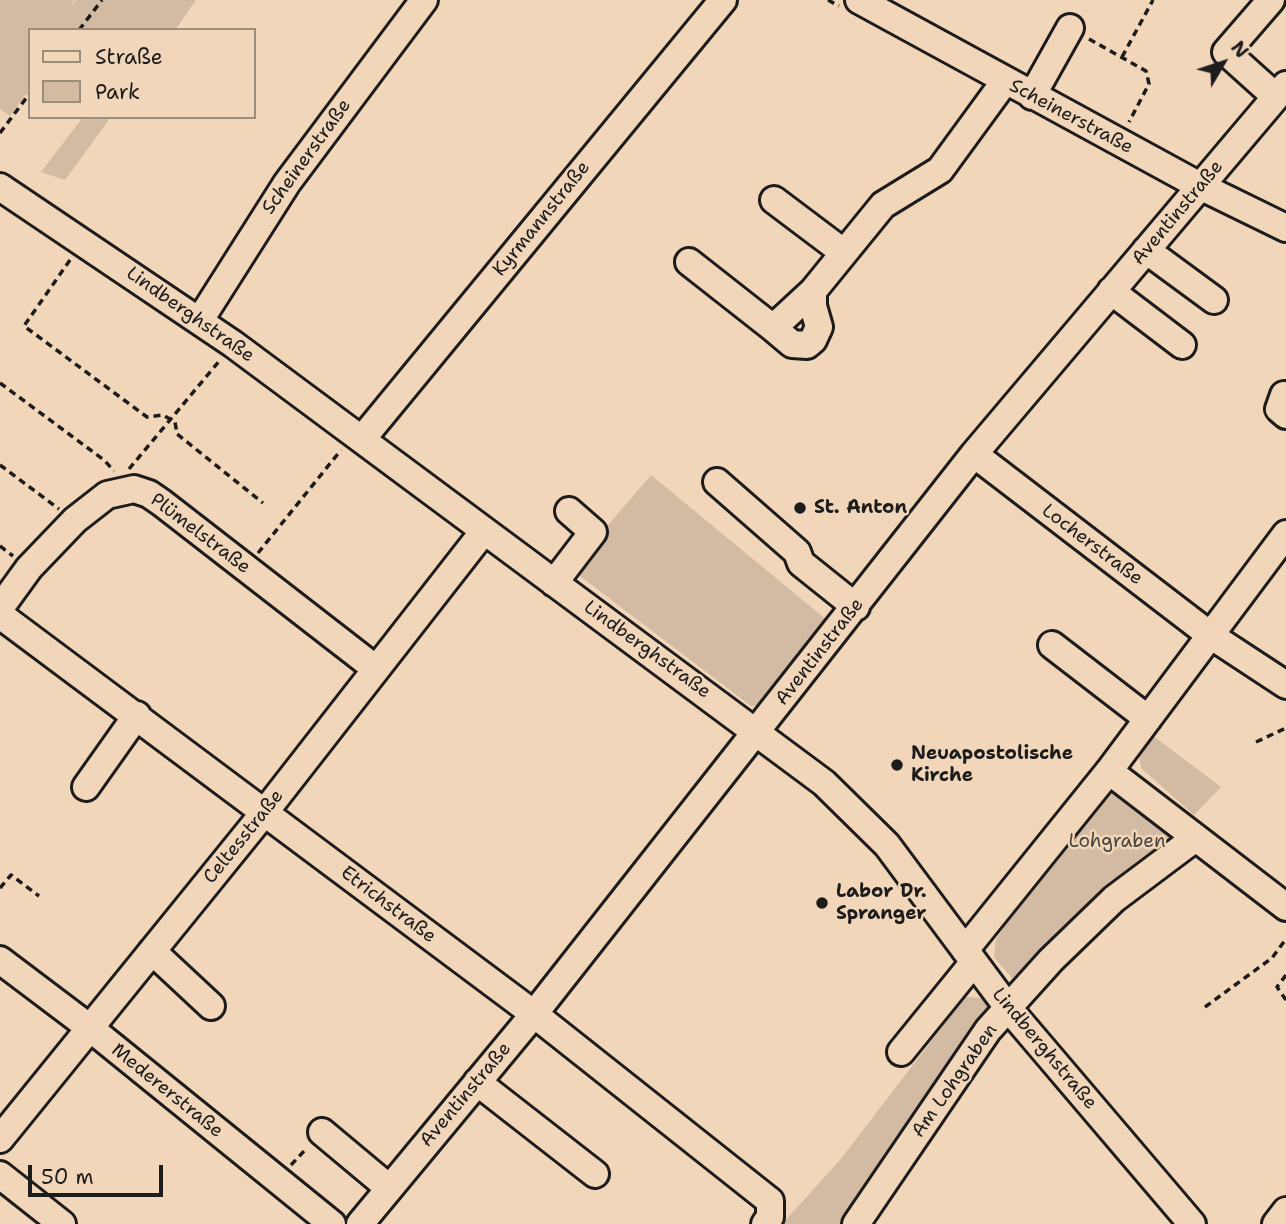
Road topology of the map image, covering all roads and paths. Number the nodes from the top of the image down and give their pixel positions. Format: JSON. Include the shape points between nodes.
{"nodes":[{"id":1,"x":102,"y":0,"type":"edge"},
{"id":2,"x":424,"y":0,"type":"edge"},
{"id":3,"x":723,"y":0,"type":"edge"},
{"id":4,"x":828,"y":0,"type":"edge"},
{"id":5,"x":1153,"y":0,"type":"edge"},
{"id":6,"x":1271,"y":0,"type":"edge"},
{"id":7,"x":852,"y":5,"type":"edge"},
{"id":8,"x":81,"y":28,"type":"edge"},
{"id":9,"x":1070,"y":29,"type":"joint"},
{"id":10,"x":1122,"y":58,"type":"junction"},
{"id":11,"x":1004,"y":81,"type":"junction"},
{"id":12,"x":1281,"y":91,"type":"edge"},
{"id":13,"x":28,"y":96,"type":"edge"},
{"id":14,"x":1032,"y":96,"type":"junction"},
{"id":15,"x":0,"y":133,"type":"edge"},
{"id":16,"x":1119,"y":142,"type":"junction"},
{"id":17,"x":1200,"y":186,"type":"junction"},
{"id":18,"x":0,"y":187,"type":"edge"},
{"id":19,"x":774,"y":200,"type":"dead end"},
{"id":20,"x":1286,"y":228,"type":"edge"},
{"id":21,"x":83,"y":242,"type":"junction"},
{"id":22,"x":1146,"y":250,"type":"junction"},
{"id":23,"x":843,"y":252,"type":"junction"},
{"id":24,"x":689,"y":262,"type":"dead end"},
{"id":25,"x":1111,"y":291,"type":"junction"},
{"id":26,"x":1214,"y":300,"type":"dead end"},
{"id":27,"x":200,"y":320,"type":"junction"},
{"id":28,"x":233,"y":344,"type":"junction"},
{"id":29,"x":1182,"y":345,"type":"dead end"},
{"id":30,"x":0,"y":383,"type":"edge"},
{"id":31,"x":170,"y":419,"type":"junction"},
{"id":32,"x":358,"y":436,"type":"junction"},
{"id":33,"x":974,"y":454,"type":"junction"},
{"id":34,"x":0,"y":465,"type":"edge"},
{"id":35,"x":717,"y":482,"type":"dead end"},
{"id":36,"x":120,"y":484,"type":"junction"},
{"id":37,"x":263,"y":503,"type":"dead end"},
{"id":38,"x":569,"y":511,"type":"dead end"},
{"id":39,"x":75,"y":520,"type":"junction"},
{"id":40,"x":484,"y":531,"type":"junction"},
{"id":41,"x":1286,"y":534,"type":"edge"},
{"id":42,"x":246,"y":568,"type":"junction"},
{"id":43,"x":554,"y":583,"type":"junction"},
{"id":44,"x":856,"y":607,"type":"junction"},
{"id":45,"x":0,"y":608,"type":"edge"},
{"id":46,"x":0,"y":615,"type":"edge"},
{"id":47,"x":1210,"y":635,"type":"junction"},
{"id":48,"x":1052,"y":645,"type":"dead end"},
{"id":49,"x":376,"y":669,"type":"junction"},
{"id":50,"x":1286,"y":685,"type":"edge"},
{"id":51,"x":136,"y":715,"type":"junction"},
{"id":52,"x":1148,"y":719,"type":"junction"},
{"id":53,"x":1286,"y":727,"type":"edge"},
{"id":54,"x":758,"y":731,"type":"junction"},
{"id":55,"x":1256,"y":743,"type":"dead end"},
{"id":56,"x":1109,"y":771,"type":"junction"},
{"id":57,"x":86,"y":786,"type":"dead end"},
{"id":58,"x":264,"y":813,"type":"junction"},
{"id":59,"x":1194,"y":839,"type":"junction"},
{"id":60,"x":0,"y":888,"type":"edge"},
{"id":61,"x":39,"y":896,"type":"dead end"},
{"id":62,"x":1286,"y":907,"type":"edge"},
{"id":63,"x":1286,"y":939,"type":"edge"},
{"id":64,"x":152,"y":951,"type":"junction"},
{"id":65,"x":969,"y":956,"type":"junction"},
{"id":66,"x":0,"y":960,"type":"edge"},
{"id":67,"x":1286,"y":975,"type":"edge"},
{"id":68,"x":1286,"y":1000,"type":"edge"},
{"id":69,"x":211,"y":1006,"type":"dead end"},
{"id":70,"x":1205,"y":1007,"type":"dead end"},
{"id":71,"x":1009,"y":1009,"type":"junction"},
{"id":72,"x":534,"y":1014,"type":"junction"},
{"id":73,"x":90,"y":1028,"type":"junction"},
{"id":74,"x":901,"y":1052,"type":"dead end"},
{"id":75,"x":477,"y":1082,"type":"junction"},
{"id":76,"x":322,"y":1132,"type":"joint"},
{"id":77,"x":0,"y":1139,"type":"edge"},
{"id":78,"x":595,"y":1174,"type":"dead end"},
{"id":79,"x":0,"y":1175,"type":"edge"},
{"id":80,"x":277,"y":1180,"type":"junction"},
{"id":81,"x":389,"y":1188,"type":"junction"},
{"id":82,"x":1286,"y":1211,"type":"edge"},
{"id":83,"x":768,"y":1213,"type":"edge"},
{"id":84,"x":1189,"y":1223,"type":"edge"},
{"id":85,"x":62,"y":1224,"type":"edge"},
{"id":86,"x":332,"y":1224,"type":"edge"},
{"id":87,"x":360,"y":1224,"type":"edge"},
{"id":88,"x":856,"y":1224,"type":"edge"},
{"id":89,"x":1276,"y":1224,"type":"edge"}],
"edges":[{"from":1,"to":8,"type":"path"},
{"from":2,"to":27,"type":"street","name":"Scheinerstraße","via":[[287,183]]},
{"from":3,"to":32,"type":"street","name":"Kyrmannstraße"},
{"from":4,"to":7,"type":"path"},
{"from":5,"to":10,"type":"path"},
{"from":6,"to":12,"type":"street","via":[[1226,52]]},
{"from":7,"to":11,"type":"street","name":"Scheinerstraße"},
{"from":9,"to":10,"type":"path"},
{"from":9,"to":14,"type":"street"},
{"from":10,"to":16,"type":"path","via":[[1146,71],[1149,84]]},
{"from":11,"to":14,"type":"street","name":"Scheinerstraße"},
{"from":11,"to":23,"type":"street","via":[[940,170],[883,205]]},
{"from":12,"to":17,"type":"street","name":"Aventinstraße"},
{"from":13,"to":15,"type":"path"},
{"from":14,"to":16,"type":"street","name":"Scheinerstraße"},
{"from":16,"to":17,"type":"street","name":"Scheinerstraße"},
{"from":17,"to":20,"type":"street","name":"Scheinerstraße"},
{"from":17,"to":22,"type":"street","name":"Aventinstraße"},
{"from":18,"to":21,"type":"street","name":"Lindberghstraße"},
{"from":19,"to":23,"type":"street"},
{"from":21,"to":27,"type":"street","name":"Lindberghstraße"},
{"from":21,"to":31,"type":"path","via":[[24,326],[147,417]]},
{"from":22,"to":25,"type":"street","name":"Aventinstraße"},
{"from":22,"to":26,"type":"street"},
{"from":23,"to":24,"type":"street","via":[[813,292],[773,328]]},
{"from":25,"to":29,"type":"street"},
{"from":25,"to":33,"type":"street","name":"Aventinstraße"},
{"from":27,"to":28,"type":"street","name":"Lindberghstraße"},
{"from":28,"to":31,"type":"path"},
{"from":28,"to":32,"type":"street","name":"Lindberghstraße"},
{"from":30,"to":36,"type":"path","via":[[104,460]]},
{"from":31,"to":36,"type":"path"},
{"from":31,"to":37,"type":"path","via":[[177,434]]},
{"from":32,"to":40,"type":"street","name":"Lindberghstraße"},
{"from":32,"to":42,"type":"path"},
{"from":33,"to":44,"type":"street","name":"Aventinstraße"},
{"from":33,"to":47,"type":"street","name":"Locherstraße"},
{"from":34,"to":39,"type":"path"},
{"from":35,"to":44,"type":"street","via":[[797,552],[801,563]]},
{"from":36,"to":39,"type":"street"},
{"from":36,"to":42,"type":"street","name":"Plümelstraße","via":[[149,494]]},
{"from":38,"to":43,"type":"street","via":[[593,533]]},
{"from":39,"to":45,"type":"street","via":[[29,568]]},
{"from":40,"to":43,"type":"street","name":"Lindberghstraße"},
{"from":40,"to":49,"type":"street","name":"Celtesstraße"},
{"from":41,"to":47,"type":"street"},
{"from":42,"to":49,"type":"street","name":"Plümelstraße"},
{"from":43,"to":54,"type":"street","name":"Lindberghstraße"},
{"from":44,"to":54,"type":"street","name":"Aventinstraße"},
{"from":46,"to":51,"type":"street","name":"Etrichstraße"},
{"from":47,"to":50,"type":"street"},
{"from":47,"to":52,"type":"street"},
{"from":48,"to":52,"type":"street"},
{"from":49,"to":58,"type":"street","name":"Celtesstraße"},
{"from":51,"to":57,"type":"street"},
{"from":51,"to":58,"type":"street","name":"Etrichstraße"},
{"from":52,"to":56,"type":"street"},
{"from":53,"to":55,"type":"path"},
{"from":54,"to":65,"type":"street","name":"Lindberghstraße","via":[[824,783],[873,830]]},
{"from":54,"to":72,"type":"street","name":"Aventinstraße"},
{"from":56,"to":59,"type":"street"},
{"from":56,"to":65,"type":"street"},
{"from":58,"to":64,"type":"street","name":"Celtesstraße"},
{"from":58,"to":72,"type":"street","name":"Etrichstraße"},
{"from":59,"to":62,"type":"street"},
{"from":59,"to":71,"type":"street","name":"Am Lohgraben","via":[[1114,900],[1051,960]]},
{"from":60,"to":61,"type":"path","via":[[11,875]]},
{"from":63,"to":70,"type":"path","via":[[1272,958]]},
{"from":64,"to":69,"type":"street"},
{"from":64,"to":73,"type":"street","name":"Celtesstraße"},
{"from":65,"to":71,"type":"street","name":"Lindberghstraße"},
{"from":65,"to":74,"type":"street"},
{"from":66,"to":73,"type":"street","name":"Medererstraße"},
{"from":67,"to":68,"type":"path","via":[[1277,987]]},
{"from":71,"to":84,"type":"street","name":"Lindberghstraße"},
{"from":71,"to":88,"type":"street","name":"Am Lohgraben","via":[[988,1030]]},
{"from":72,"to":75,"type":"street","name":"Aventinstraße"},
{"from":72,"to":83,"type":"street","name":"Etrichstraße"},
{"from":73,"to":77,"type":"street","name":"Celtesstraße"},
{"from":73,"to":80,"type":"street","name":"Medererstraße"},
{"from":75,"to":78,"type":"street"},
{"from":75,"to":81,"type":"street","name":"Aventinstraße"},
{"from":76,"to":80,"type":"path"},
{"from":76,"to":81,"type":"street"},
{"from":79,"to":85,"type":"street"},
{"from":80,"to":86,"type":"street","name":"Medererstraße"},
{"from":81,"to":87,"type":"street","name":"Aventinstraße"},
{"from":82,"to":89,"type":"street"}]}
